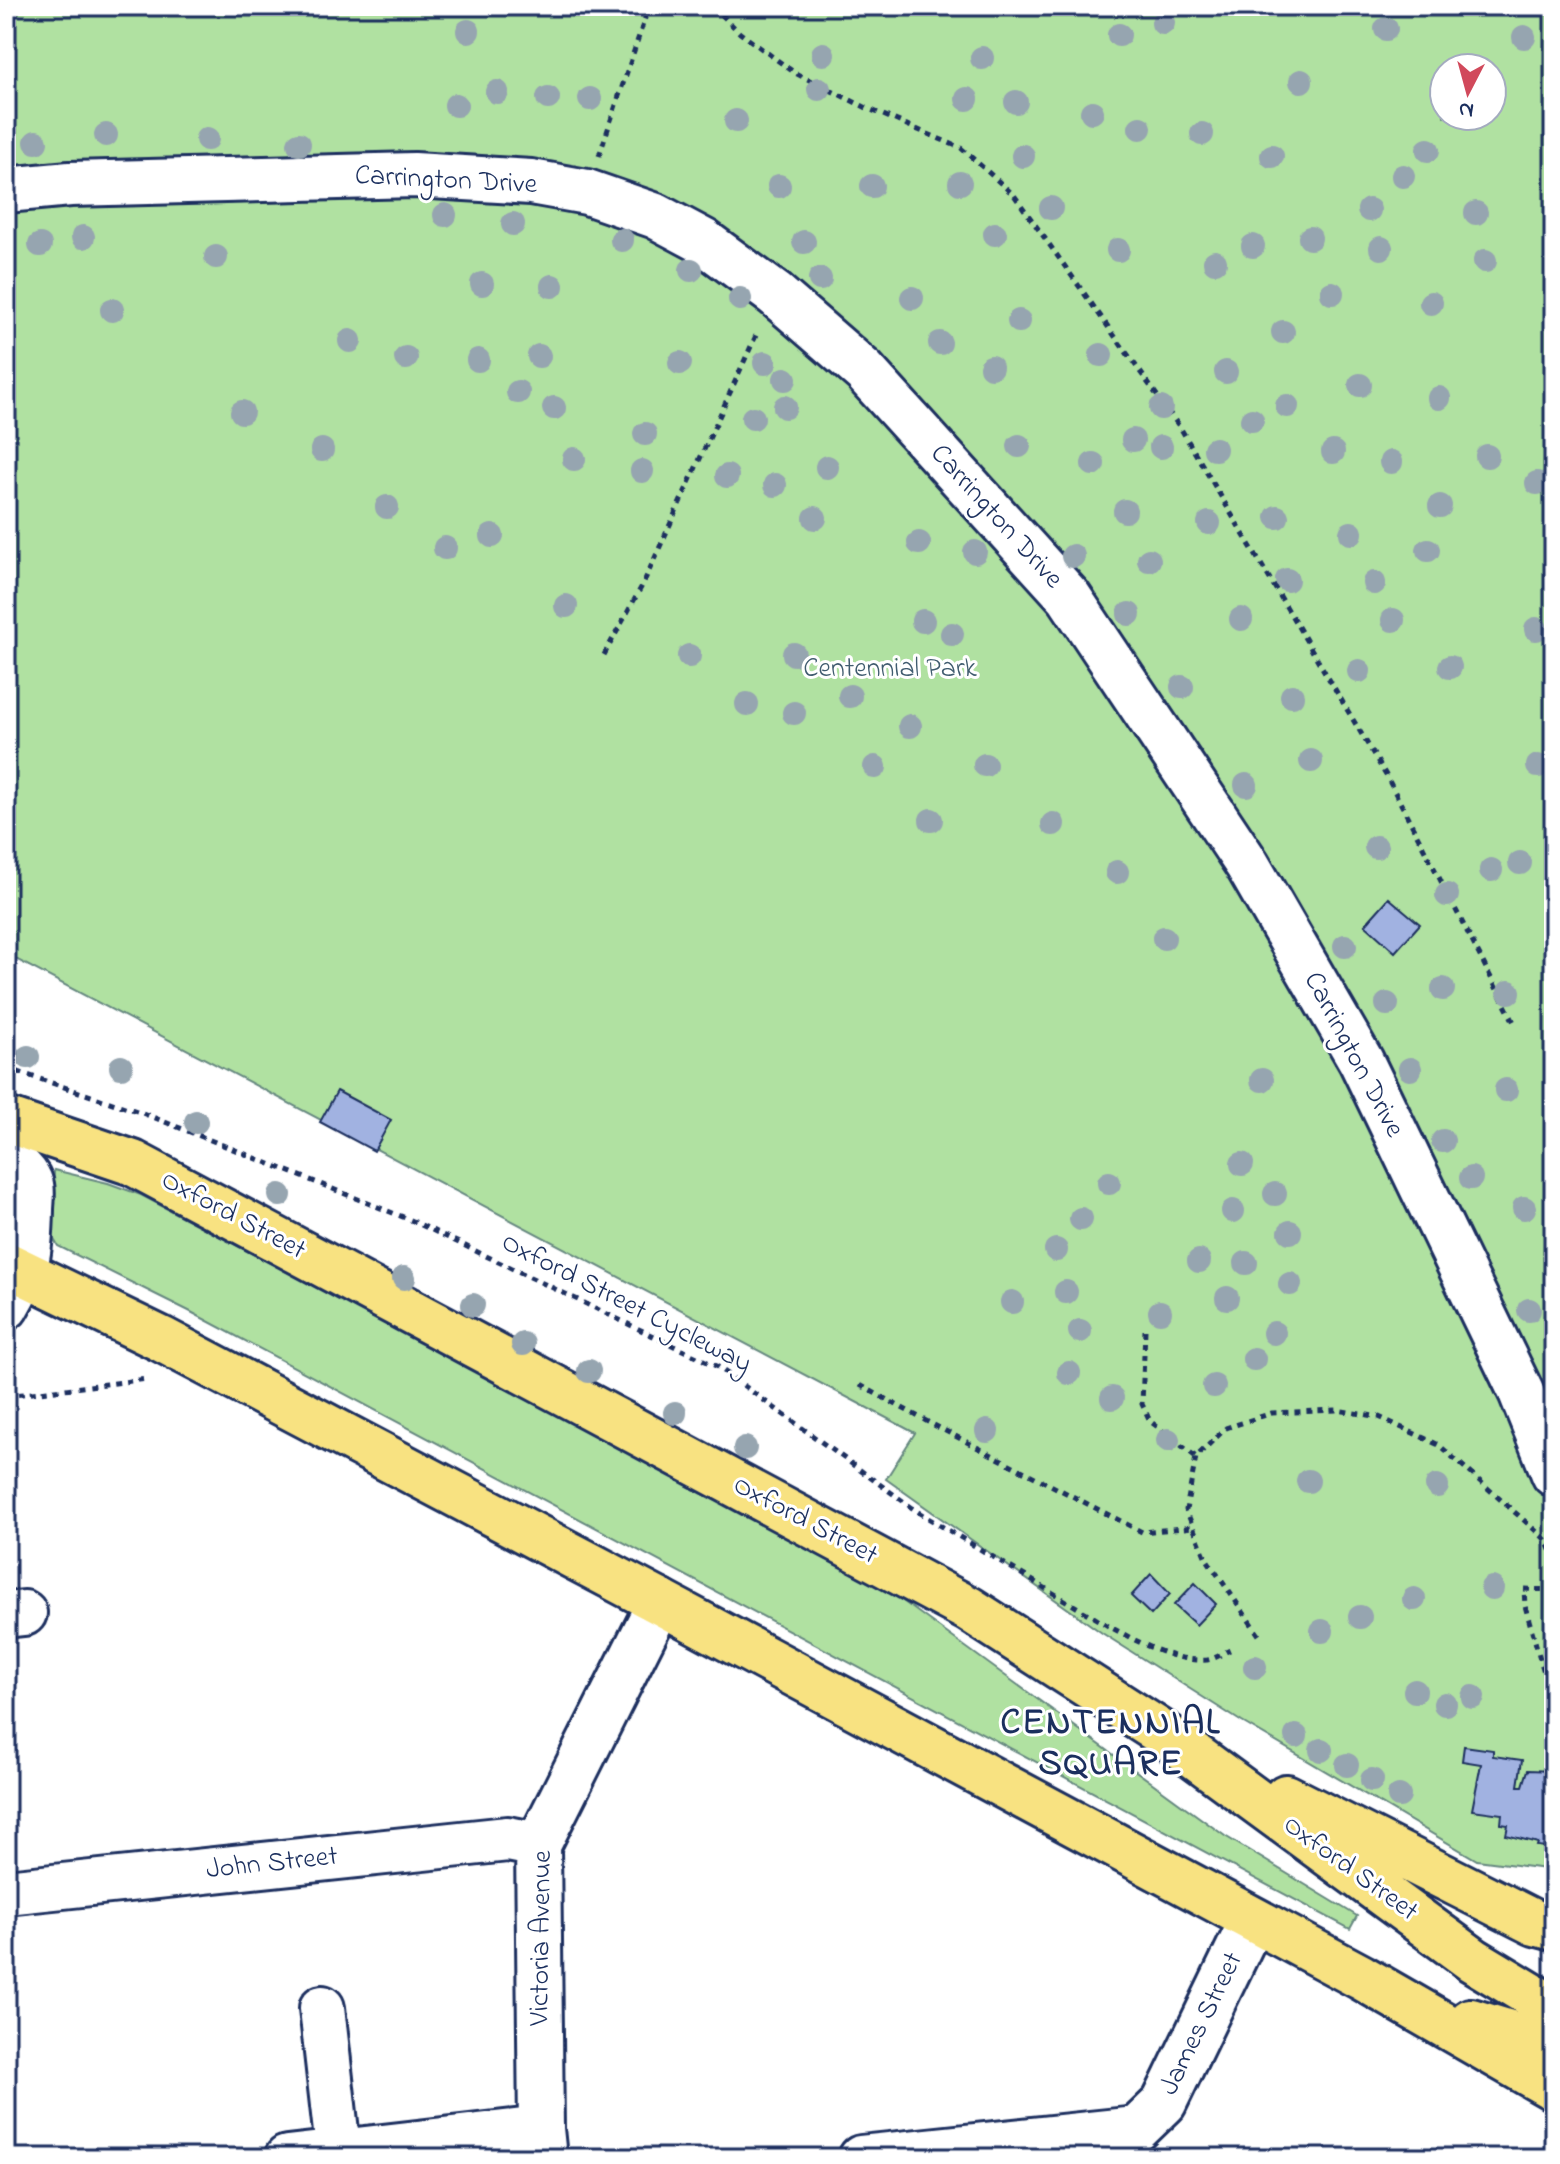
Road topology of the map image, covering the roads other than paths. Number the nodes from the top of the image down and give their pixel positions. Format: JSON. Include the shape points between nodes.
{"nodes":[{"id":1,"x":6,"y":190,"type":"edge"},
{"id":2,"x":6,"y":1120,"type":"edge"},
{"id":3,"x":6,"y":1157,"type":"edge"},
{"id":4,"x":12,"y":1281,"type":"edge"},
{"id":5,"x":1554,"y":1474,"type":"edge"},
{"id":6,"x":660,"y":1602,"type":"junction"},
{"id":7,"x":1173,"y":1740,"type":"junction"},
{"id":8,"x":538,"y":1845,"type":"junction"},
{"id":9,"x":6,"y":1892,"type":"edge"},
{"id":10,"x":1252,"y":1921,"type":"junction"},
{"id":11,"x":1554,"y":1928,"type":"edge"},
{"id":12,"x":1361,"y":1977,"type":"junction"},
{"id":13,"x":322,"y":2008,"type":"dead end"},
{"id":14,"x":1554,"y":2009,"type":"edge"},
{"id":15,"x":1554,"y":2042,"type":"edge"},
{"id":16,"x":1554,"y":2088,"type":"edge"},
{"id":17,"x":543,"y":2144,"type":"edge"},
{"id":18,"x":339,"y":2155,"type":"edge"},
{"id":19,"x":287,"y":2158,"type":"edge"},
{"id":20,"x":861,"y":2158,"type":"edge"}],
"edges":[{"from":1,"to":5,"type":"street","name":"Carrington Drive","via":[[414,175],[531,182],[587,192],[656,216],[703,241],[775,294],[864,371],[1069,597],[1238,851],[1361,1061],[1521,1392]]},
{"from":2,"to":7,"type":"main road","name":"Oxford Street","via":[[133,1163],[969,1609]]},
{"from":3,"to":4,"type":"street","via":[[31,1185],[31,1233]]},
{"from":4,"to":6,"type":"main road","via":[[161,1339]]},
{"from":6,"to":8,"type":"street","name":"Victoria Avenue"},
{"from":6,"to":10,"type":"main road"},
{"from":7,"to":11,"type":"main road"},
{"from":7,"to":14,"type":"main road","name":"Oxford Street","via":[[1473,1960]]},
{"from":8,"to":9,"type":"street","name":"John Street","via":[[508,1839]]},
{"from":8,"to":17,"type":"street","name":"Victoria Avenue"},
{"from":10,"to":12,"type":"main road"},
{"from":10,"to":20,"type":"street","name":"James Street","via":[[1164,2103],[1137,2129]]},
{"from":12,"to":15,"type":"main road","via":[[1475,2023]]},
{"from":12,"to":16,"type":"main road"},
{"from":13,"to":18,"type":"street"},
{"from":17,"to":18,"type":"street"},
{"from":18,"to":19,"type":"street"}]}
